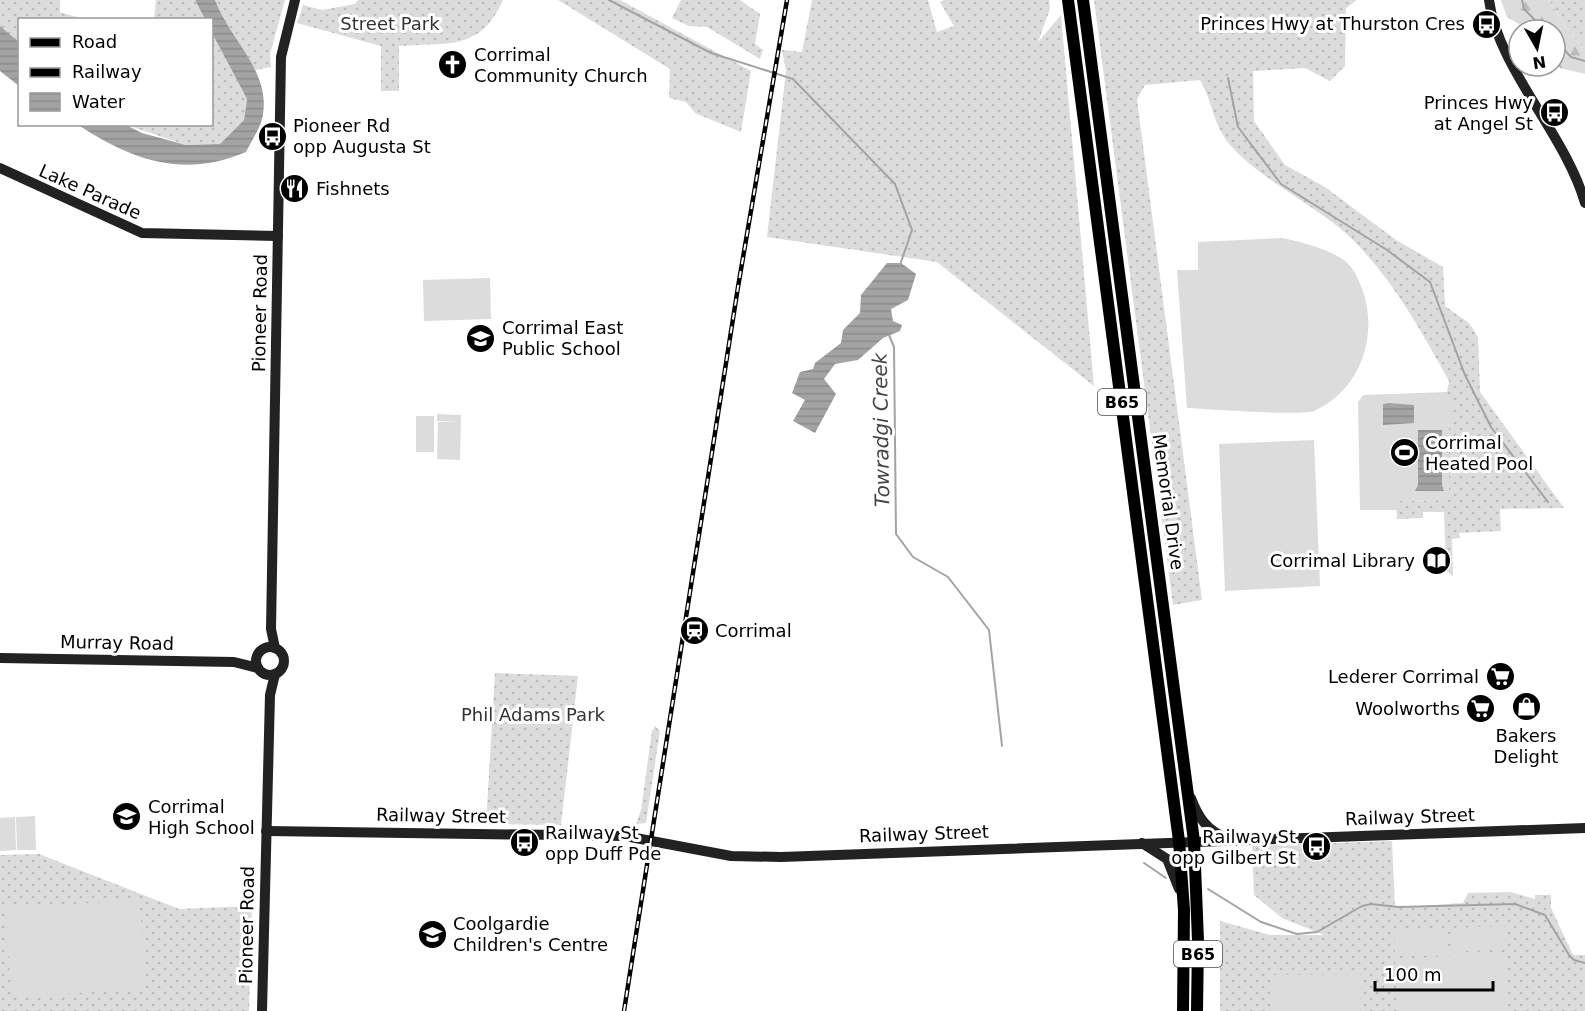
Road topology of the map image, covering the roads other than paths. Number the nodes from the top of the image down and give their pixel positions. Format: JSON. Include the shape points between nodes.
{"nodes":[{"id":1,"x":1068,"y":0,"type":"edge"},
{"id":2,"x":1083,"y":0,"type":"edge"},
{"id":3,"x":1489,"y":0,"type":"edge"},
{"id":4,"x":294,"y":4,"type":"edge"},
{"id":5,"x":0,"y":168,"type":"edge"},
{"id":6,"x":1585,"y":203,"type":"edge"},
{"id":7,"x":278,"y":236,"type":"junction"},
{"id":8,"x":265,"y":651,"type":"junction"},
{"id":9,"x":0,"y":658,"type":"edge"},
{"id":10,"x":234,"y":662,"type":"junction"},
{"id":11,"x":261,"y":671,"type":"junction"},
{"id":12,"x":275,"y":674,"type":"junction"},
{"id":13,"x":270,"y":695,"type":"junction"},
{"id":14,"x":1188,"y":792,"type":"junction"},
{"id":15,"x":1585,"y":828,"type":"edge"},
{"id":16,"x":266,"y":831,"type":"junction"},
{"id":17,"x":1236,"y":839,"type":"junction"},
{"id":18,"x":1179,"y":841,"type":"junction"},
{"id":19,"x":1194,"y":841,"type":"junction"},
{"id":20,"x":1141,"y":843,"type":"junction"},
{"id":21,"x":1184,"y":910,"type":"junction"},
{"id":22,"x":262,"y":1011,"type":"edge"},
{"id":23,"x":1183,"y":1011,"type":"edge"},
{"id":24,"x":1197,"y":1011,"type":"edge"}],
"edges":[{"from":1,"to":18,"type":"main road","name":"Memorial Drive","number":"B65"},
{"from":2,"to":14,"type":"main road","name":"Memorial Drive","number":"B65"},
{"from":3,"to":6,"type":"main road","via":[[1501,41],[1571,164]]},
{"from":4,"to":7,"type":"main road","name":"Pioneer Road","via":[[281,57]]},
{"from":5,"to":7,"type":"main road","name":"Lake Parade","via":[[141,233]]},
{"from":7,"to":8,"type":"main road","name":"Pioneer Road","via":[[271,629]]},
{"from":8,"to":10,"type":"main road","name":"Murray Road"},
{"from":8,"to":11,"type":"main road","name":"Pioneer Road"},
{"from":8,"to":12,"type":"main road","name":"Pioneer Road","via":[[283,654],[280,671]]},
{"from":9,"to":10,"type":"main road","name":"Murray Road"},
{"from":10,"to":11,"type":"main road","name":"Murray Road"},
{"from":11,"to":12,"type":"main road","name":"Murray Road"},
{"from":11,"to":13,"type":"main road","name":"Pioneer Road"},
{"from":12,"to":13,"type":"main road","name":"Pioneer Road"},
{"from":13,"to":16,"type":"main road","name":"Pioneer Road"},
{"from":14,"to":17,"type":"main road","via":[[1208,827],[1219,835]]},
{"from":14,"to":19,"type":"main road","name":"Memorial Drive","number":"B65"},
{"from":15,"to":17,"type":"main road","name":"Railway Street"},
{"from":16,"to":20,"type":"main road","name":"Railway Street","via":[[625,836],[731,856],[781,857]]},
{"from":16,"to":22,"type":"main road","name":"Pioneer Road"},
{"from":17,"to":19,"type":"main road","name":"Railway Street"},
{"from":18,"to":19,"type":"main road","name":"Railway Street"},
{"from":18,"to":20,"type":"main road","name":"Railway Street"},
{"from":18,"to":21,"type":"main road","name":"Memorial Drive","number":"B65"},
{"from":19,"to":24,"type":"main road","name":"Memorial Drive","number":"B65","via":[[1198,897]]},
{"from":20,"to":21,"type":"main road","via":[[1167,858]]},
{"from":21,"to":23,"type":"main road","name":"Memorial Drive","number":"B65"}]}
